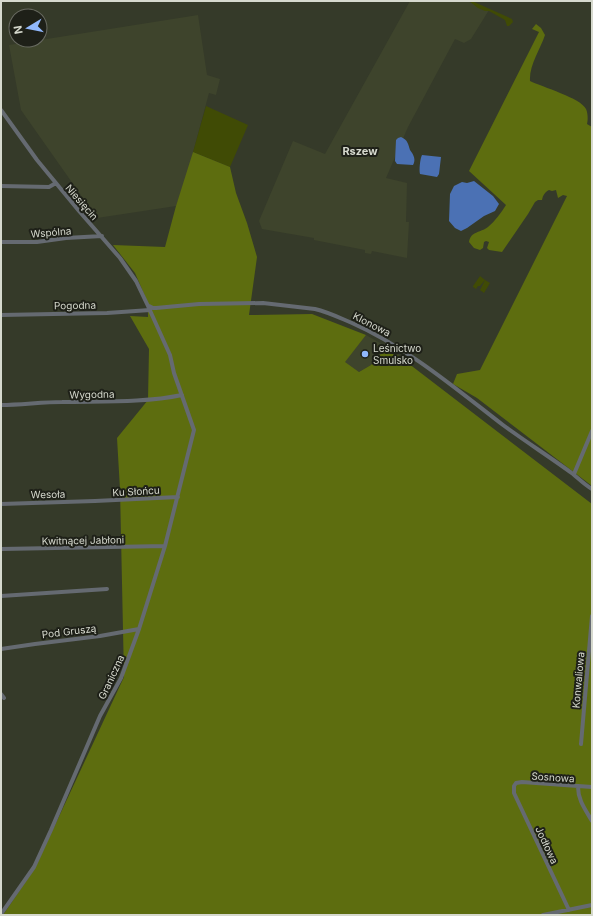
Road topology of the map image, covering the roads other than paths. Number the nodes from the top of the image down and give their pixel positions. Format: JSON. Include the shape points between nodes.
{"nodes":[{"id":1,"x":1,"y":110,"type":"edge"},
{"id":2,"x":56,"y":183,"type":"junction"},
{"id":3,"x":1,"y":186,"type":"edge"},
{"id":4,"x":102,"y":236,"type":"junction"},
{"id":5,"x":1,"y":242,"type":"edge"},
{"id":6,"x":149,"y":308,"type":"junction"},
{"id":7,"x":1,"y":315,"type":"edge"},
{"id":8,"x":182,"y":395,"type":"junction"},
{"id":9,"x":1,"y":405,"type":"edge"},
{"id":10,"x":194,"y":430,"type":"joint"},
{"id":11,"x":592,"y":431,"type":"edge"},
{"id":12,"x":574,"y":474,"type":"junction"},
{"id":13,"x":592,"y":489,"type":"edge"},
{"id":14,"x":178,"y":497,"type":"junction"},
{"id":15,"x":95,"y":501,"type":"joint"},
{"id":16,"x":1,"y":504,"type":"edge"},
{"id":17,"x":165,"y":546,"type":"junction"},
{"id":18,"x":1,"y":549,"type":"edge"},
{"id":19,"x":107,"y":589,"type":"dead end"},
{"id":20,"x":1,"y":596,"type":"edge"},
{"id":21,"x":592,"y":616,"type":"edge"},
{"id":22,"x":139,"y":629,"type":"junction"},
{"id":23,"x":1,"y":649,"type":"edge"},
{"id":24,"x":581,"y":744,"type":"dead end"},
{"id":25,"x":514,"y":786,"type":"joint"},
{"id":26,"x":578,"y":786,"type":"junction"},
{"id":27,"x":592,"y":787,"type":"edge"},
{"id":28,"x":592,"y":821,"type":"edge"},
{"id":29,"x":592,"y":905,"type":"edge"},
{"id":30,"x":569,"y":910,"type":"junction"},
{"id":31,"x":1,"y":914,"type":"edge"},
{"id":32,"x":543,"y":915,"type":"edge"}],
"edges":[{"from":1,"to":2,"type":"street","name":"Niesięcin"},
{"from":2,"to":3,"type":"street","via":[[49,187]]},
{"from":2,"to":4,"type":"street","name":"Niesięcin"},
{"from":4,"to":5,"type":"street","name":"Wspólna","via":[[37,242]]},
{"from":4,"to":6,"type":"street","name":"Niesięcin","via":[[133,276]]},
{"from":6,"to":7,"type":"street","name":"Pogodna","via":[[101,313]]},
{"from":6,"to":8,"type":"street","name":"Niesięcin","via":[[170,355]]},
{"from":6,"to":12,"type":"street","name":"Klonowa","via":[[263,303],[315,309],[334,315],[398,346]]},
{"from":8,"to":9,"type":"street","name":"Wygodna","via":[[120,401]]},
{"from":8,"to":10,"type":"street","name":"Niesięcin"},
{"from":10,"to":14,"type":"street","name":"Graniczna"},
{"from":11,"to":12,"type":"street"},
{"from":12,"to":13,"type":"street","name":"Klonowa"},
{"from":14,"to":15,"type":"street","name":"Ku Słońcu"},
{"from":14,"to":17,"type":"street","name":"Graniczna"},
{"from":15,"to":16,"type":"street","name":"Wesoła"},
{"from":17,"to":18,"type":"street","name":"Kwitnącej Jabłoni"},
{"from":17,"to":22,"type":"street","name":"Graniczna"},
{"from":19,"to":20,"type":"street"},
{"from":21,"to":24,"type":"street","name":"Konwaliowa"},
{"from":22,"to":23,"type":"street","name":"Pod Gruszą"},
{"from":22,"to":31,"type":"street","name":"Graniczna","via":[[121,678],[100,716],[34,867]]},
{"from":25,"to":26,"type":"street","name":"Sosnowa","via":[[522,782]]},
{"from":25,"to":30,"type":"street","name":"Jodłowa","via":[[514,793]]},
{"from":26,"to":27,"type":"street","name":"Sosnowa"},
{"from":26,"to":28,"type":"street","via":[[581,803]]},
{"from":29,"to":30,"type":"street"},
{"from":30,"to":32,"type":"street"}]}
